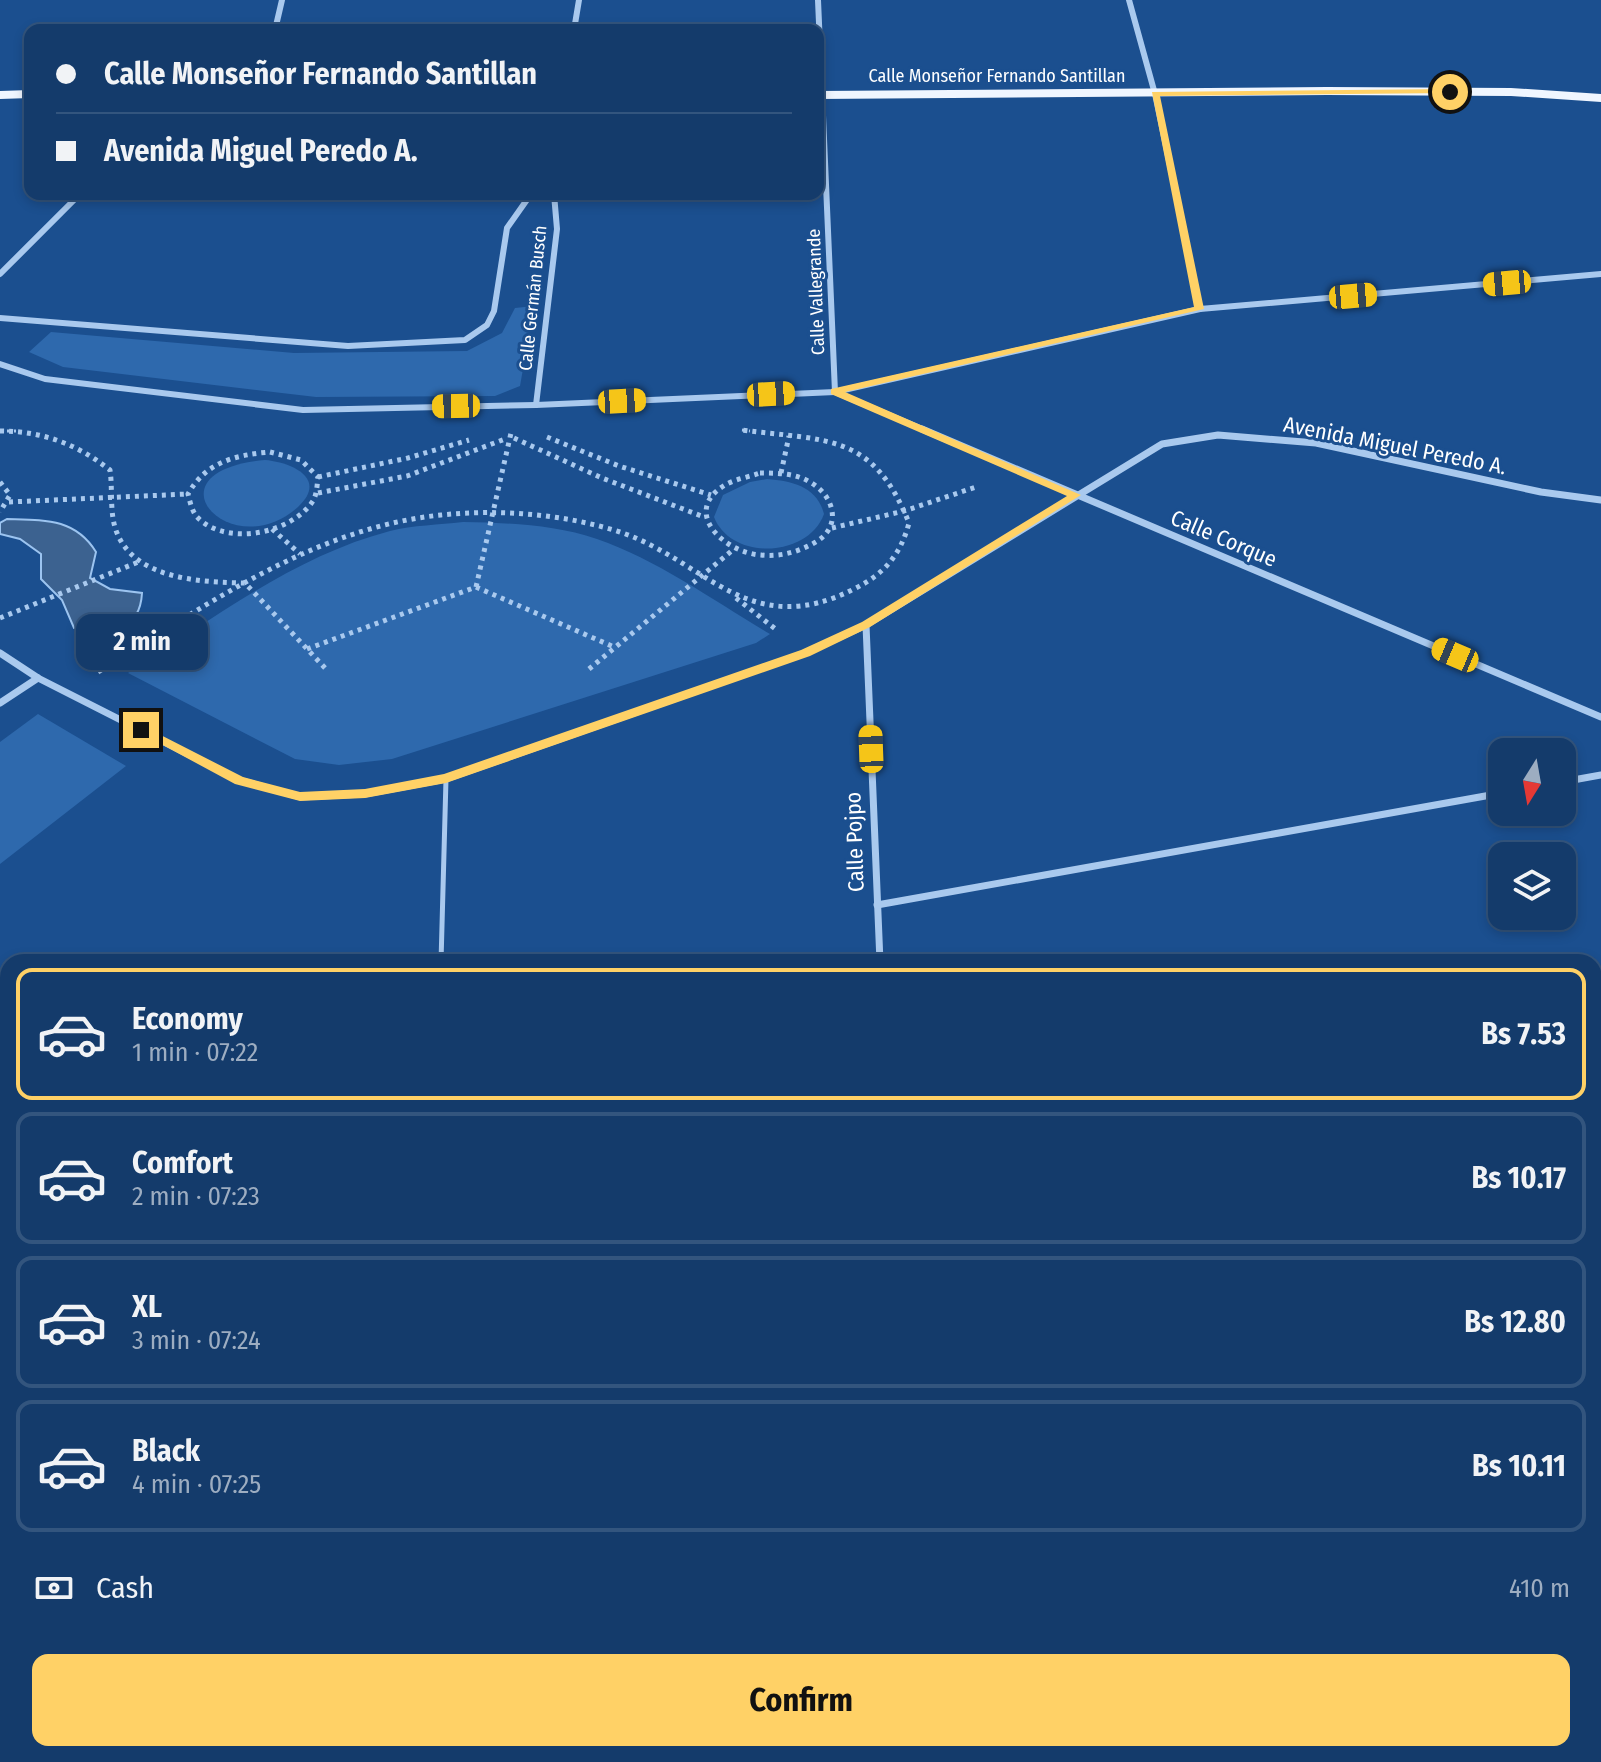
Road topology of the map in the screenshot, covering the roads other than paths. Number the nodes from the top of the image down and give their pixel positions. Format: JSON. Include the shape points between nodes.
{"nodes":[{"id":1,"x":282,"y":0,"type":"edge"},
{"id":2,"x":579,"y":0,"type":"edge"},
{"id":3,"x":818,"y":0,"type":"edge"},
{"id":4,"x":1129,"y":0,"type":"edge"},
{"id":5,"x":276,"y":24,"type":"edge"},
{"id":6,"x":575,"y":24,"type":"edge"},
{"id":7,"x":819,"y":24,"type":"edge"},
{"id":8,"x":1601,"y":86,"type":"edge"},
{"id":9,"x":1511,"y":92,"type":"junction"},
{"id":10,"x":24,"y":94,"type":"edge"},
{"id":11,"x":1155,"y":94,"type":"junction"},
{"id":12,"x":0,"y":95,"type":"edge"},
{"id":13,"x":824,"y":95,"type":"edge"},
{"id":14,"x":1601,"y":98,"type":"edge"},
{"id":15,"x":824,"y":174,"type":"edge"},
{"id":16,"x":74,"y":200,"type":"edge"},
{"id":17,"x":527,"y":200,"type":"edge"},
{"id":18,"x":555,"y":200,"type":"edge"},
{"id":19,"x":0,"y":274,"type":"edge"},
{"id":20,"x":1601,"y":274,"type":"edge"},
{"id":21,"x":1200,"y":309,"type":"junction"},
{"id":22,"x":0,"y":318,"type":"edge"},
{"id":23,"x":0,"y":364,"type":"edge"},
{"id":24,"x":835,"y":392,"type":"junction"},
{"id":25,"x":536,"y":405,"type":"junction"},
{"id":26,"x":1075,"y":495,"type":"junction"},
{"id":27,"x":1601,"y":500,"type":"edge"},
{"id":28,"x":866,"y":625,"type":"junction"},
{"id":29,"x":0,"y":653,"type":"edge"},
{"id":30,"x":38,"y":678,"type":"junction"},
{"id":31,"x":0,"y":703,"type":"edge"},
{"id":32,"x":1601,"y":717,"type":"edge"},
{"id":33,"x":1601,"y":775,"type":"edge"},
{"id":34,"x":446,"y":779,"type":"junction"},
{"id":35,"x":1576,"y":779,"type":"edge"},
{"id":36,"x":1488,"y":796,"type":"edge"},
{"id":37,"x":877,"y":905,"type":"junction"},
{"id":38,"x":441,"y":954,"type":"edge"},
{"id":39,"x":880,"y":954,"type":"edge"}],
"edges":[{"from":1,"to":5,"type":"street"},
{"from":2,"to":6,"type":"street"},
{"from":3,"to":7,"type":"street","name":"Calle Vallegrande"},
{"from":4,"to":11,"type":"street"},
{"from":8,"to":9,"type":"main road","name":"Calle Monseñor Fernando Santillan"},
{"from":9,"to":11,"type":"main road","name":"Calle Monseñor Fernando Santillan"},
{"from":9,"to":14,"type":"main road","name":"Calle Monseñor Fernando Santillan"},
{"from":10,"to":12,"type":"main road"},
{"from":11,"to":13,"type":"main road","name":"Calle Monseñor Fernando Santillan"},
{"from":11,"to":21,"type":"street"},
{"from":15,"to":24,"type":"street","name":"Calle Vallegrande"},
{"from":16,"to":19,"type":"street"},
{"from":17,"to":22,"type":"street","via":[[507,228],[494,311],[487,325],[465,340],[348,346]]},
{"from":18,"to":25,"type":"street","name":"Calle Germán Busch","via":[[557,229]]},
{"from":20,"to":21,"type":"street"},
{"from":21,"to":24,"type":"street"},
{"from":23,"to":25,"type":"street","via":[[45,379],[303,410]]},
{"from":24,"to":25,"type":"street"},
{"from":24,"to":26,"type":"street","name":"Calle Corque"},
{"from":26,"to":27,"type":"street","name":"Avenida Miguel Peredo A.","via":[[1162,444],[1218,435],[1316,443]]},
{"from":26,"to":28,"type":"street","name":"Avenida Miguel Peredo A."},
{"from":26,"to":32,"type":"street","name":"Calle Corque"},
{"from":28,"to":34,"type":"street","name":"Avenida Miguel Peredo A.","via":[[805,653]]},
{"from":28,"to":37,"type":"street","name":"Calle Pojpo"},
{"from":29,"to":30,"type":"street","name":"Avenida Miguel Peredo A."},
{"from":30,"to":31,"type":"street"},
{"from":30,"to":34,"type":"street","name":"Avenida Miguel Peredo A.","via":[[239,780],[300,797],[365,794]]},
{"from":33,"to":35,"type":"street"},
{"from":34,"to":38,"type":"lane"},
{"from":36,"to":37,"type":"street"},
{"from":37,"to":39,"type":"street","name":"Calle Pojpo"}]}
